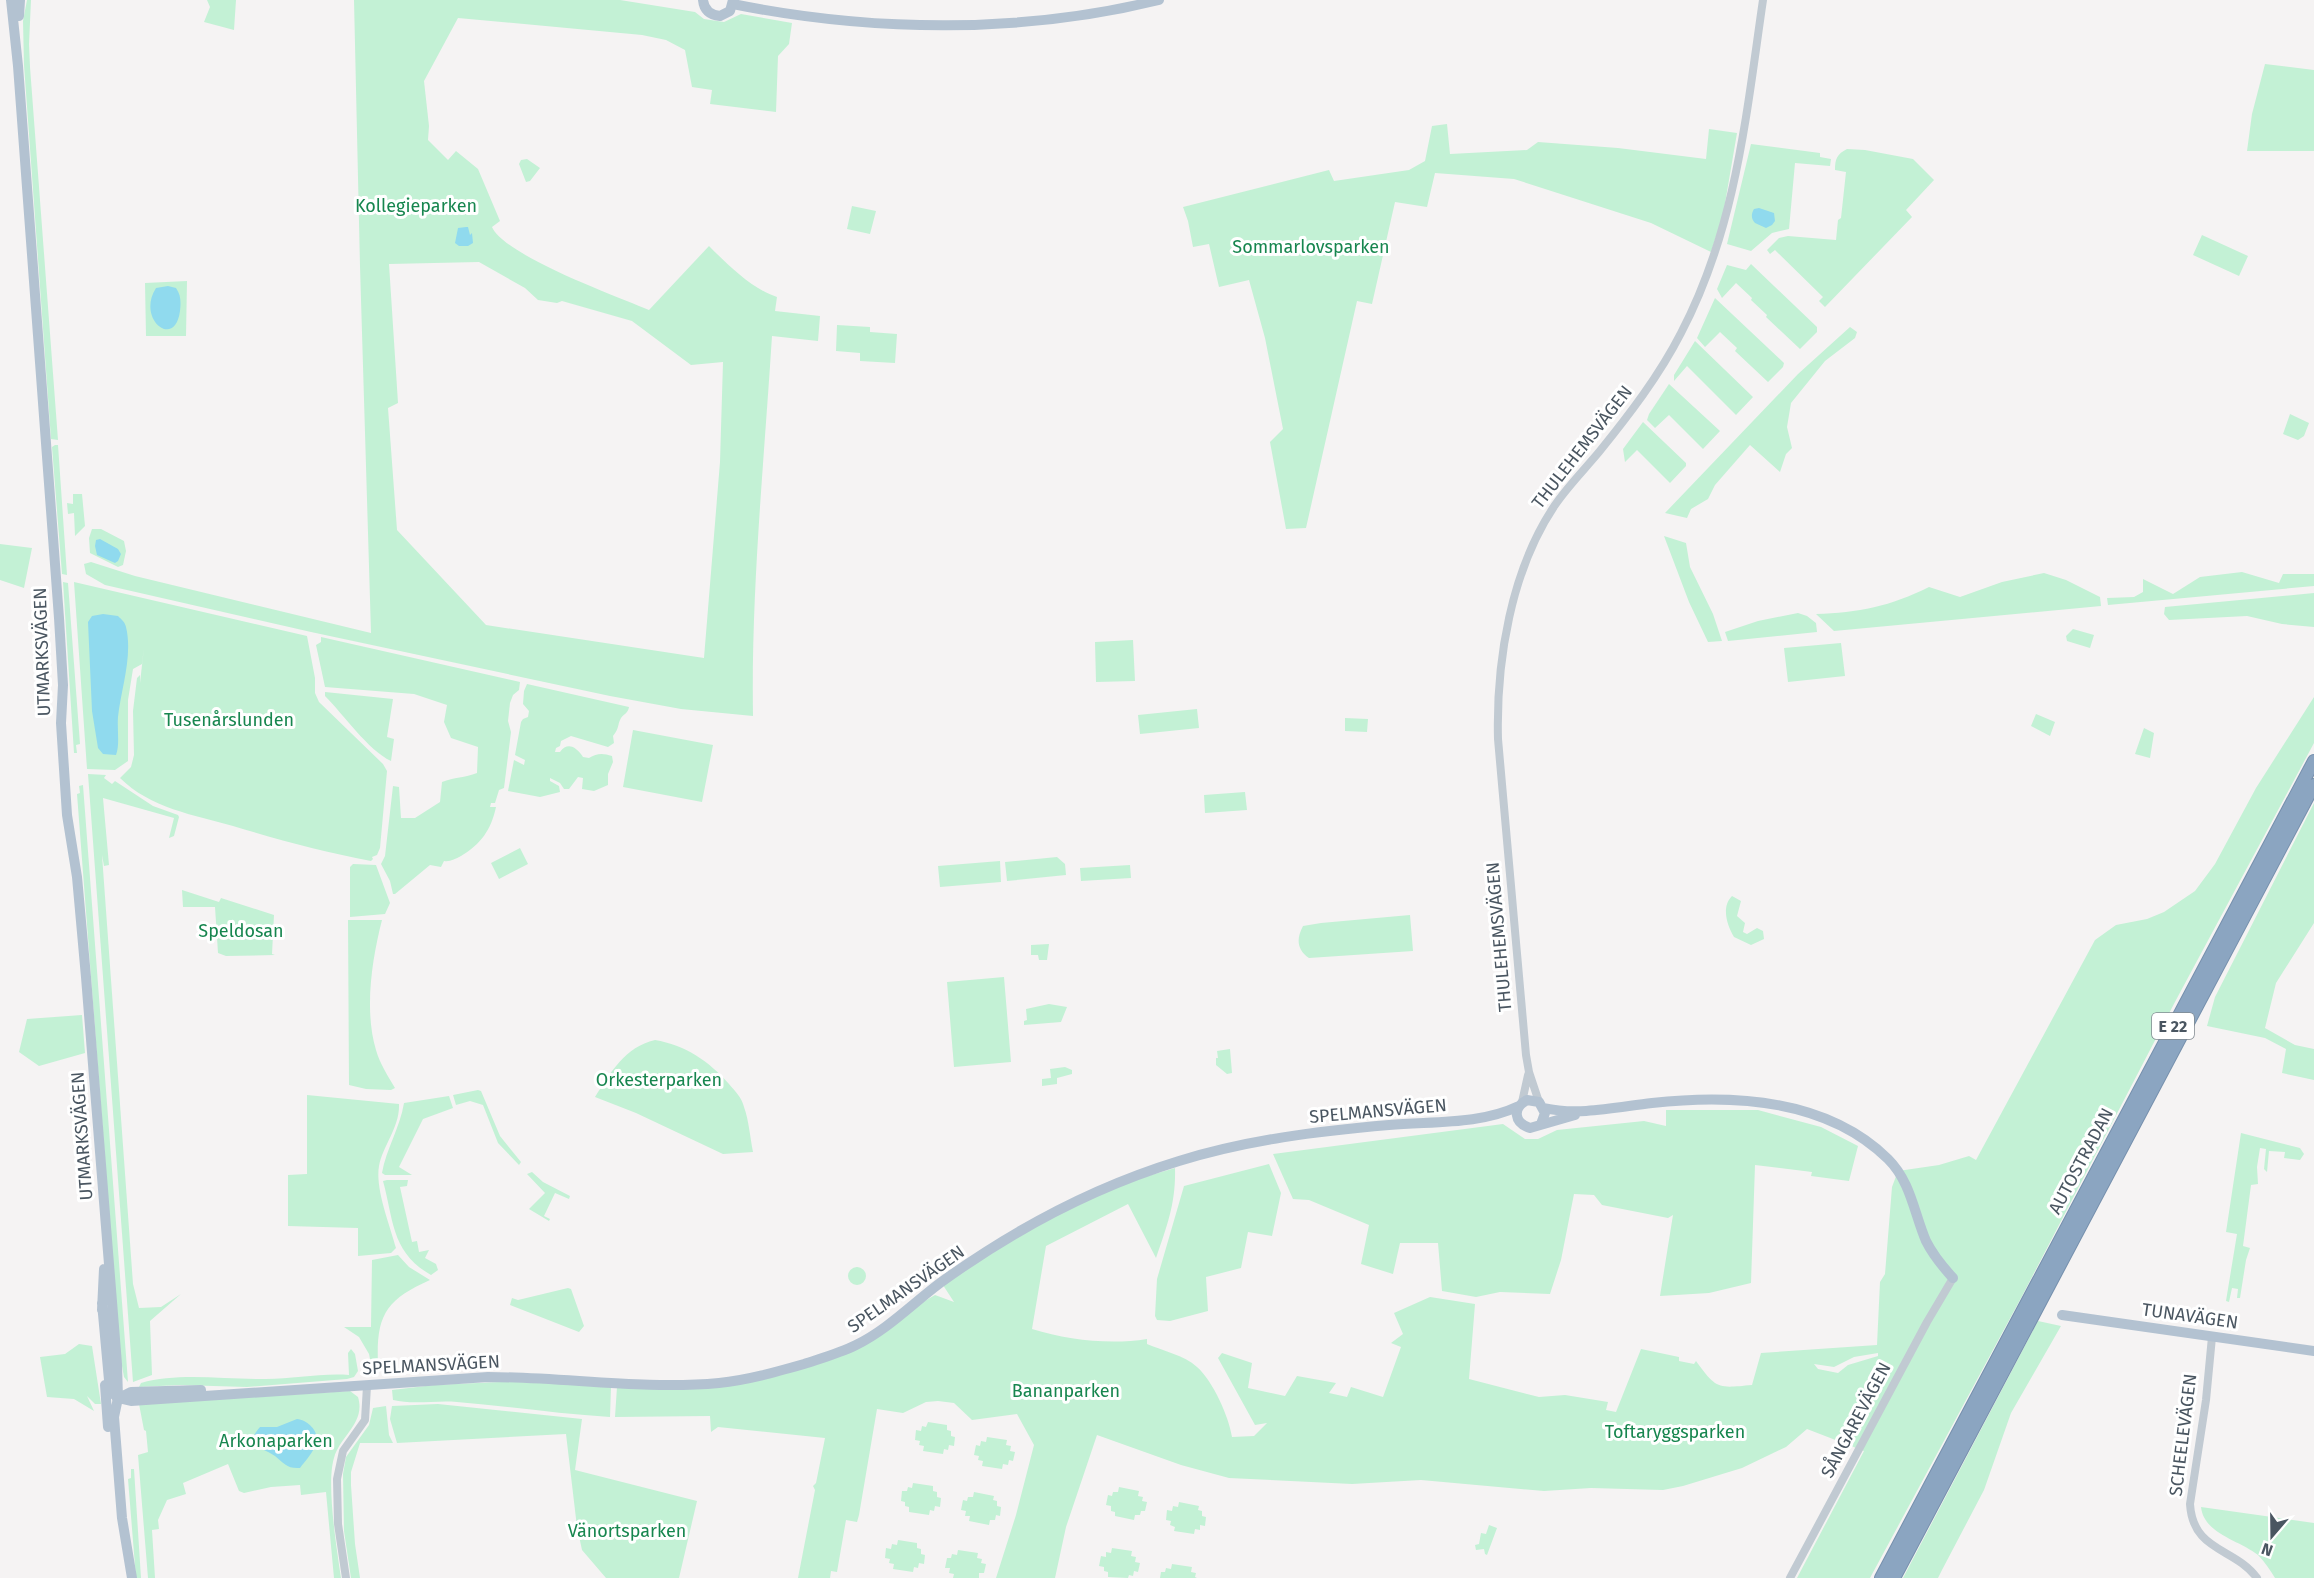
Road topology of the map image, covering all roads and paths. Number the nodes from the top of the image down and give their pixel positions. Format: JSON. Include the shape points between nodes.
{"nodes":[{"id":1,"x":11,"y":0,"type":"edge"},
{"id":2,"x":19,"y":0,"type":"edge"},
{"id":3,"x":698,"y":0,"type":"edge"},
{"id":4,"x":703,"y":0,"type":"edge"},
{"id":5,"x":1159,"y":0,"type":"edge"},
{"id":6,"x":1763,"y":0,"type":"edge"},
{"id":7,"x":733,"y":2,"type":"edge"},
{"id":8,"x":18,"y":66,"type":"junction"},
{"id":9,"x":2314,"y":761,"type":"edge"},
{"id":10,"x":2314,"y":785,"type":"edge"},
{"id":11,"x":1529,"y":1072,"type":"junction"},
{"id":12,"x":1520,"y":1104,"type":"junction"},
{"id":13,"x":1541,"y":1105,"type":"junction"},
{"id":14,"x":1590,"y":1110,"type":"junction"},
{"id":15,"x":1501,"y":1114,"type":"junction"},
{"id":16,"x":1517,"y":1119,"type":"junction"},
{"id":17,"x":1541,"y":1124,"type":"junction"},
{"id":18,"x":106,"y":1235,"type":"junction"},
{"id":19,"x":1953,"y":1278,"type":"joint"},
{"id":20,"x":2038,"y":1294,"type":"junction"},
{"id":21,"x":102,"y":1303,"type":"junction"},
{"id":22,"x":2062,"y":1315,"type":"dead end"},
{"id":23,"x":2024,"y":1321,"type":"junction"},
{"id":24,"x":2212,"y":1337,"type":"junction"},
{"id":25,"x":2314,"y":1351,"type":"edge"},
{"id":26,"x":117,"y":1365,"type":"junction"},
{"id":27,"x":367,"y":1386,"type":"junction"},
{"id":28,"x":131,"y":1392,"type":"junction"},
{"id":29,"x":238,"y":1392,"type":"junction"},
{"id":30,"x":118,"y":1398,"type":"junction"},
{"id":31,"x":107,"y":1408,"type":"junction"},
{"id":32,"x":127,"y":1578,"type":"edge"},
{"id":33,"x":132,"y":1578,"type":"edge"},
{"id":34,"x":346,"y":1578,"type":"edge"},
{"id":35,"x":1790,"y":1578,"type":"edge"},
{"id":36,"x":1881,"y":1578,"type":"edge"},
{"id":37,"x":1894,"y":1578,"type":"edge"},
{"id":38,"x":2257,"y":1578,"type":"edge"}],
"edges":[{"from":1,"to":8,"type":"main road","name":"UTMARKSVÄGEN"},
{"from":2,"to":8,"type":"main road","name":"UTMARKSVÄGEN"},
{"from":3,"to":4,"type":"main road"},
{"from":4,"to":7,"type":"main road","via":[[707,11],[715,16],[726,14]]},
{"from":5,"to":7,"type":"main road","via":[[1075,15],[961,24],[882,23],[771,12]]},
{"from":6,"to":11,"type":"street","name":"THULEHEMSVÄGEN","via":[[1737,171],[1709,272],[1658,374],[1540,528],[1517,587],[1498,690],[1498,739]]},
{"from":8,"to":18,"type":"main road","name":"UTMARKSVÄGEN","via":[[60,640],[67,815],[86,967]]},
{"from":9,"to":20,"type":"highway","name":"AUTOSTRADAN","number":"E 22"},
{"from":10,"to":20,"type":"highway","name":"AUTOSTRADAN","number":"E 22"},
{"from":11,"to":12,"type":"street","name":"THULEHEMSVÄGEN"},
{"from":11,"to":13,"type":"street","name":"THULEHEMSVÄGEN"},
{"from":12,"to":13,"type":"main road","name":"SPELMANSVÄGEN","via":[[1527,1100]]},
{"from":12,"to":15,"type":"main road","name":"SPELMANSVÄGEN"},
{"from":12,"to":16,"type":"main road"},
{"from":13,"to":14,"type":"main road","name":"SPELMANSVÄGEN","via":[[1560,1112]]},
{"from":13,"to":17,"type":"main road","via":[[1545,1113]]},
{"from":14,"to":17,"type":"main road","name":"SPELMANSVÄGEN"},
{"from":14,"to":19,"type":"main road","name":"SPELMANSVÄGEN","via":[[1663,1102],[1748,1100],[1841,1126],[1890,1160],[1903,1178],[1926,1241]]},
{"from":15,"to":16,"type":"main road","name":"SPELMANSVÄGEN"},
{"from":15,"to":27,"type":"main road","name":"SPELMANSVÄGEN","via":[[1281,1137],[1178,1161],[1098,1191],[1017,1233],[856,1345],[744,1380],[678,1384],[488,1377]]},
{"from":16,"to":17,"type":"main road","name":"SPELMANSVÄGEN","via":[[1530,1128]]},
{"from":18,"to":21,"type":"main road","name":"UTMARKSVÄGEN"},
{"from":18,"to":26,"type":"main road","name":"UTMARKSVÄGEN"},
{"from":19,"to":35,"type":"street","name":"SÅNGAREVÄGEN"},
{"from":20,"to":23,"type":"highway","name":"AUTOSTRADAN","number":"E 22"},
{"from":21,"to":30,"type":"main road","via":[[109,1389]]},
{"from":21,"to":31,"type":"main road","name":"UTMARKSVÄGEN"},
{"from":22,"to":24,"type":"main road","name":"TUNAVÄGEN"},
{"from":23,"to":36,"type":"highway","name":"AUTOSTRADAN","number":"E 22"},
{"from":23,"to":37,"type":"highway","name":"AUTOSTRADAN","number":"E 22"},
{"from":24,"to":25,"type":"main road","name":"TUNAVÄGEN"},
{"from":24,"to":38,"type":"street","name":"SCHEELEVÄGEN","via":[[2190,1504],[2192,1522],[2205,1541],[2243,1563]]},
{"from":26,"to":28,"type":"main road"},
{"from":26,"to":30,"type":"main road","name":"UTMARKSVÄGEN"},
{"from":27,"to":29,"type":"main road","name":"SPELMANSVÄGEN"},
{"from":27,"to":34,"type":"street","via":[[365,1420],[343,1452],[337,1479],[338,1524]]},
{"from":28,"to":29,"type":"main road","name":"SPELMANSVÄGEN"},
{"from":28,"to":30,"type":"main road","name":"SPELMANSVÄGEN"},
{"from":29,"to":30,"type":"main road","name":"SPELMANSVÄGEN","via":[[131,1401]]},
{"from":30,"to":31,"type":"main road","name":"SPELMANSVÄGEN"},
{"from":30,"to":33,"type":"main road","name":"UTMARKSVÄGEN","via":[[114,1417],[122,1518]]},
{"from":31,"to":32,"type":"main road","name":"UTMARKSVÄGEN","via":[[116,1521]]}]}
